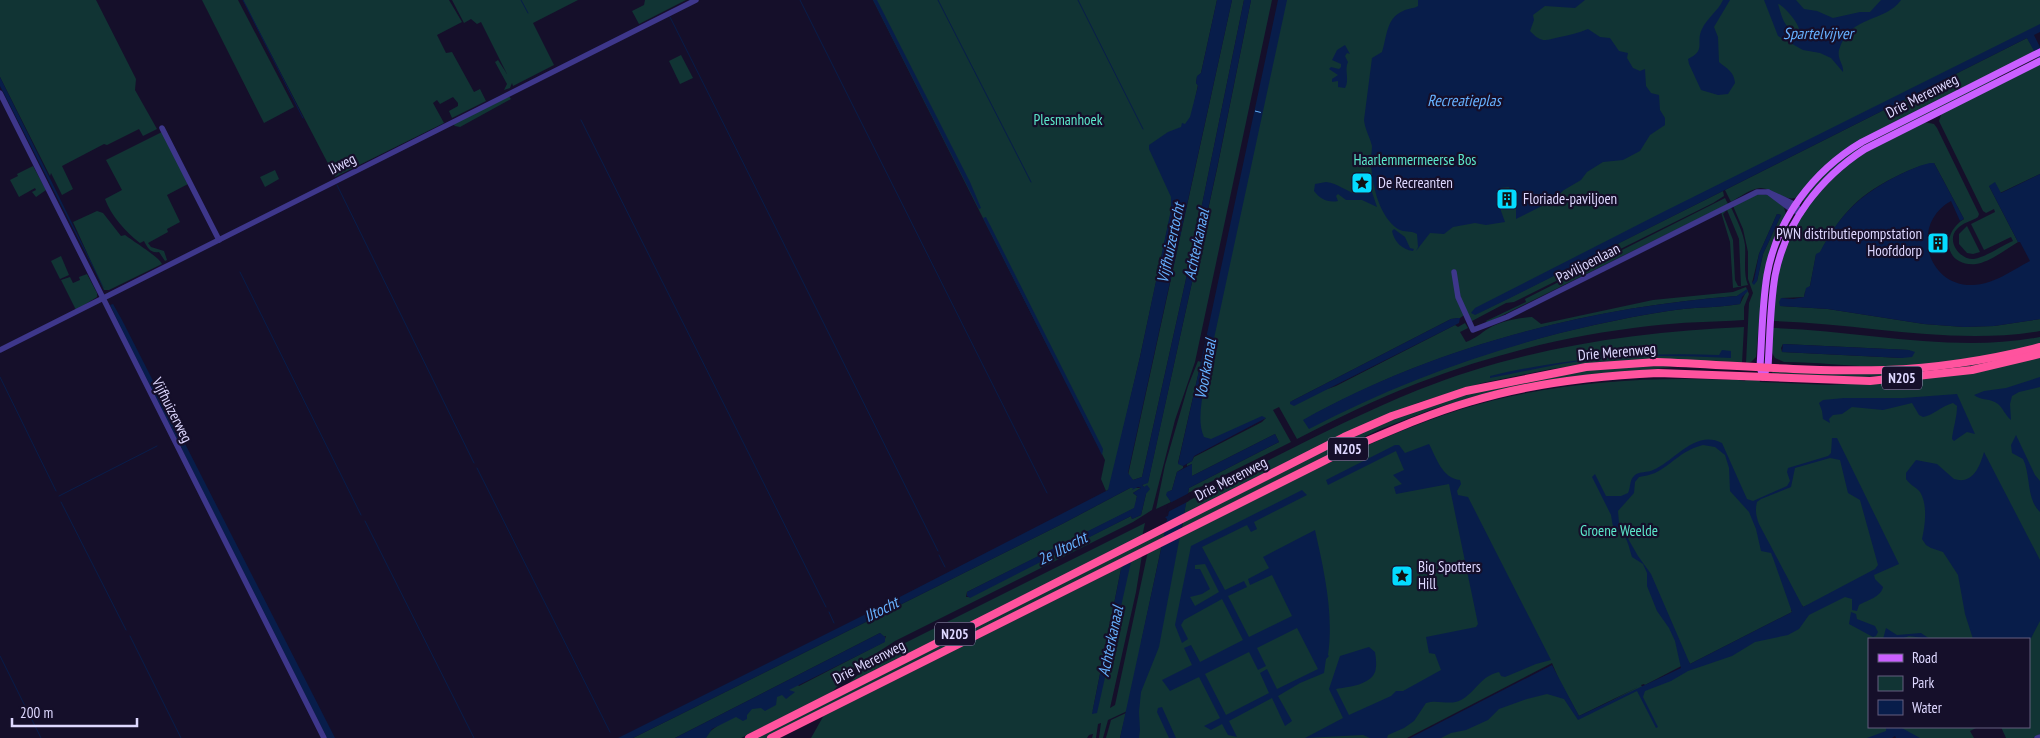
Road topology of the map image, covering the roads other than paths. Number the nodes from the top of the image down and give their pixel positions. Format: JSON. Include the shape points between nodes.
{"nodes":[{"id":1,"x":696,"y":0,"type":"edge"},
{"id":2,"x":2038,"y":57,"type":"edge"},
{"id":3,"x":0,"y":93,"type":"edge"},
{"id":4,"x":162,"y":128,"type":"dead end"},
{"id":5,"x":1794,"y":208,"type":"junction"},
{"id":6,"x":1800,"y":212,"type":"junction"},
{"id":7,"x":219,"y":240,"type":"junction"},
{"id":8,"x":1454,"y":272,"type":"dead end"},
{"id":9,"x":102,"y":298,"type":"junction"},
{"id":10,"x":2040,"y":347,"type":"edge"},
{"id":11,"x":0,"y":350,"type":"edge"},
{"id":12,"x":2040,"y":354,"type":"edge"},
{"id":13,"x":1764,"y":367,"type":"junction"},
{"id":14,"x":1763,"y":377,"type":"junction"},
{"id":15,"x":324,"y":738,"type":"edge"},
{"id":16,"x":749,"y":738,"type":"edge"},
{"id":17,"x":771,"y":738,"type":"edge"}],
"edges":[{"from":1,"to":7,"type":"street","name":"IJweg"},
{"from":2,"to":5,"type":"main road","name":"Drie Merenweg","via":[[1891,126],[1850,149],[1817,177]]},
{"from":2,"to":6,"type":"main road","name":"Drie Merenweg","via":[[1865,149],[1828,178]]},
{"from":3,"to":9,"type":"street","name":"Vijfhuizerweg"},
{"from":4,"to":7,"type":"street"},
{"from":5,"to":6,"type":"street"},
{"from":5,"to":8,"type":"street","name":"Paviljoenlaan","via":[[1768,192],[1757,192],[1508,317],[1473,330],[1458,297]]},
{"from":5,"to":13,"type":"main road","name":"Drie Merenweg","via":[[1777,242],[1767,276]]},
{"from":6,"to":13,"type":"main road","name":"Drie Merenweg","via":[[1784,245],[1775,276]]},
{"from":7,"to":9,"type":"street","name":"IJweg"},
{"from":9,"to":11,"type":"street","name":"IJweg"},
{"from":9,"to":15,"type":"street","name":"Vijfhuizerweg"},
{"from":10,"to":13,"type":"highway","name":"Drie Merenweg","number":"N205","via":[[1978,360],[1894,369]]},
{"from":12,"to":14,"type":"highway","name":"Drie Merenweg","number":"N205","via":[[1972,370],[1870,381]]},
{"from":13,"to":14,"type":"main road","name":"Drie Merenweg"},
{"from":13,"to":16,"type":"highway","name":"Drie Merenweg","number":"N205","via":[[1657,362],[1586,367],[1466,391],[1392,416]]},
{"from":14,"to":17,"type":"highway","name":"Drie Merenweg","number":"N205","via":[[1658,373],[1559,382],[1470,401],[1412,421],[1184,530]]}]}
